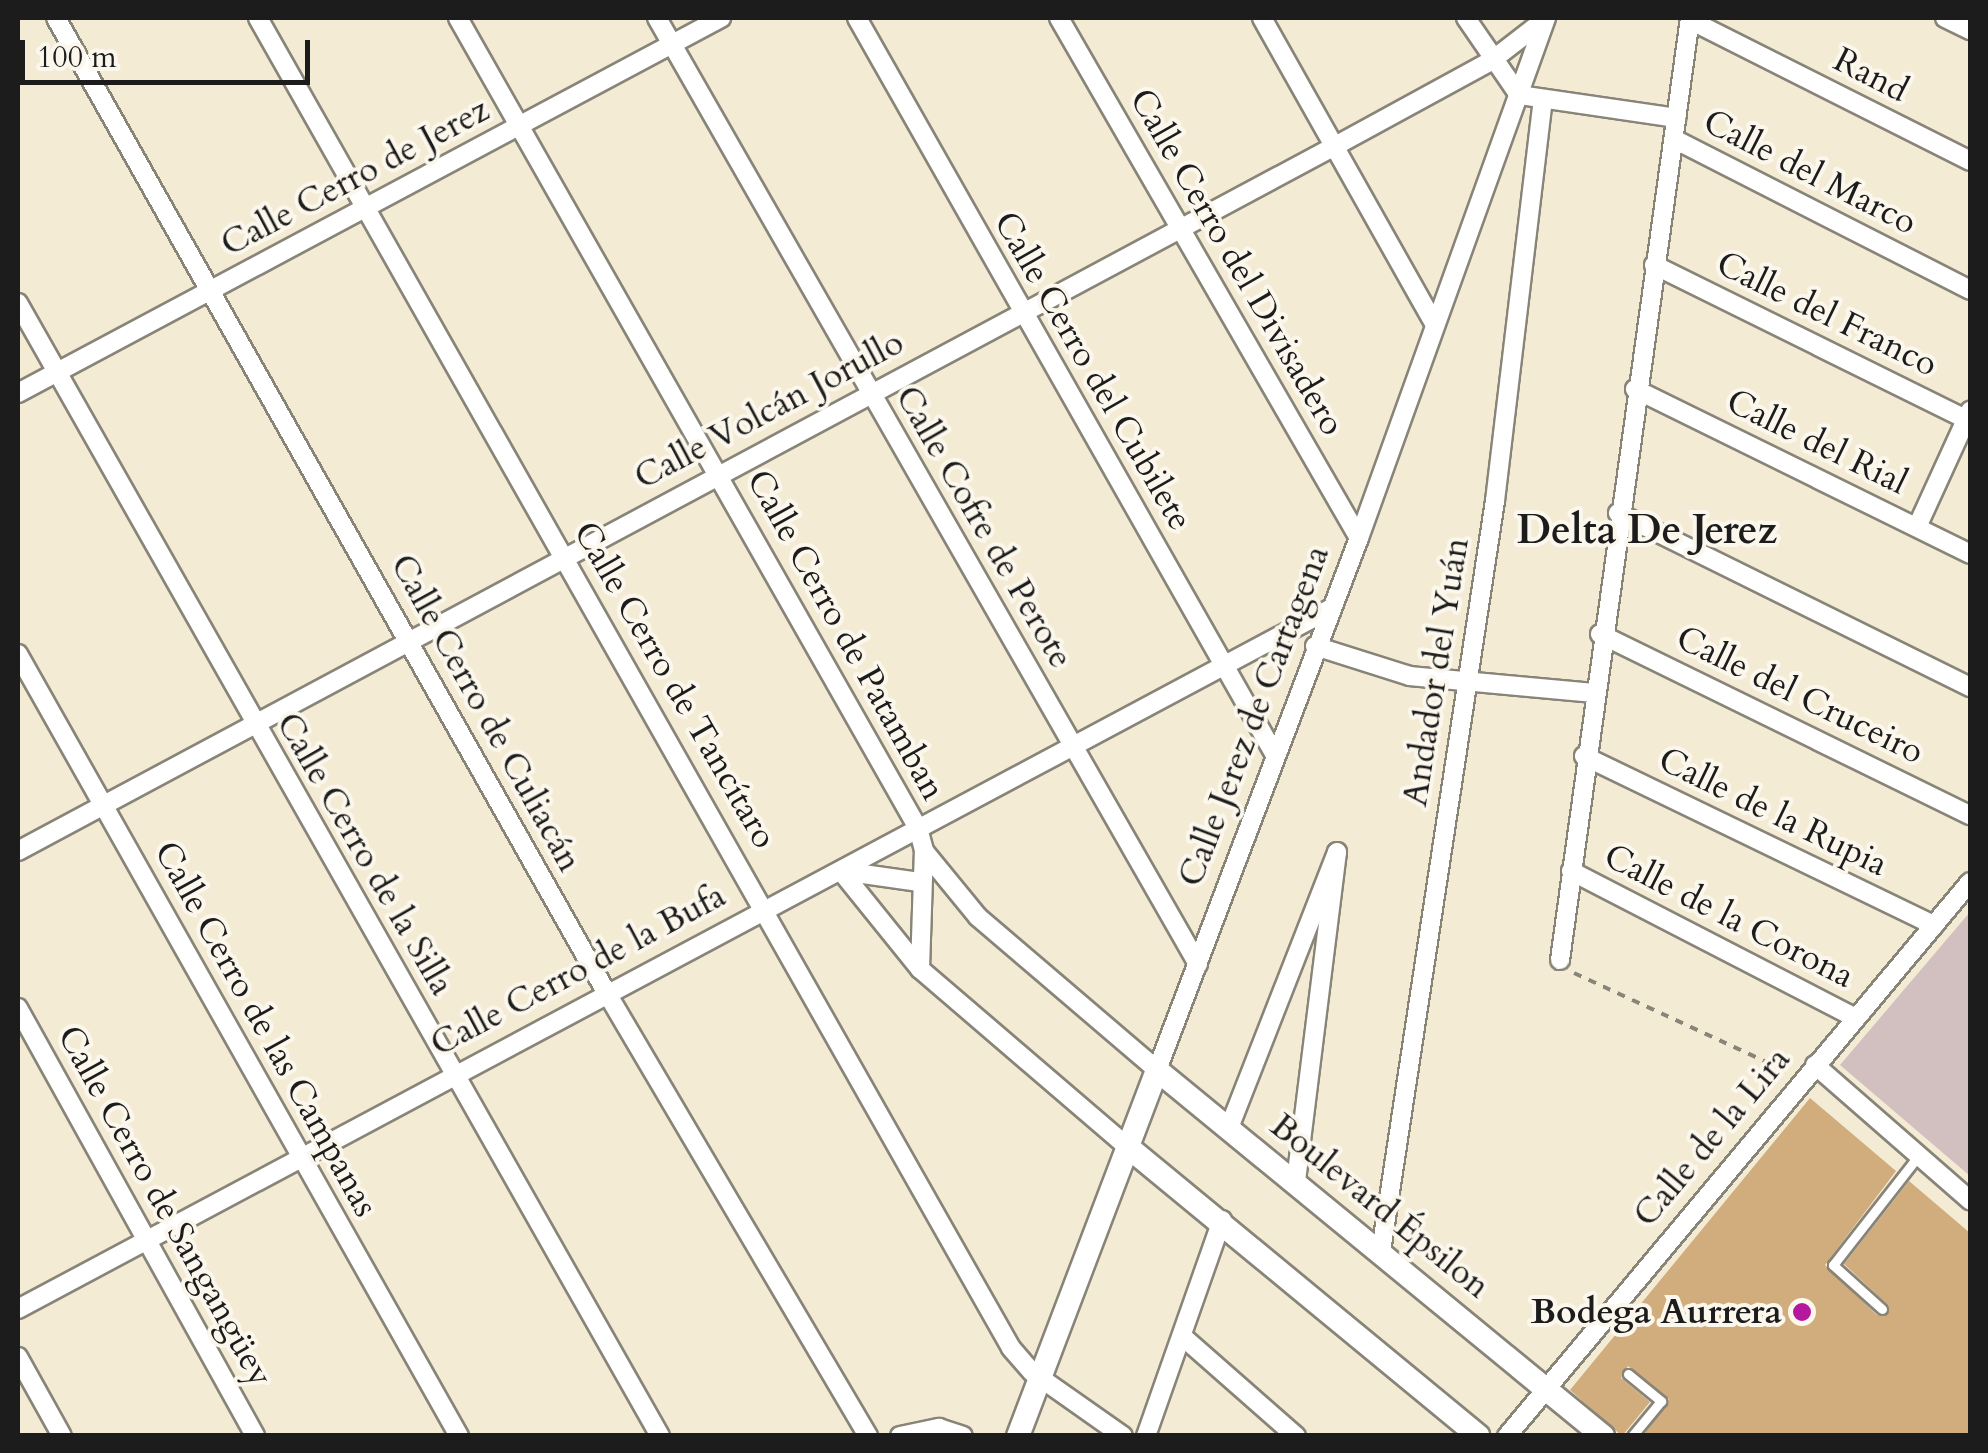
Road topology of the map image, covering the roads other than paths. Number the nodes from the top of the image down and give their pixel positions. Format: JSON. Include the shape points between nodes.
{"nodes":[{"id":1,"x":56,"y":18,"type":"edge"},
{"id":2,"x":258,"y":18,"type":"edge"},
{"id":3,"x":458,"y":18,"type":"edge"},
{"id":4,"x":657,"y":18,"type":"edge"},
{"id":5,"x":722,"y":18,"type":"edge"},
{"id":6,"x":857,"y":18,"type":"edge"},
{"id":7,"x":1059,"y":18,"type":"edge"},
{"id":8,"x":1262,"y":18,"type":"edge"},
{"id":9,"x":1466,"y":18,"type":"edge"},
{"id":10,"x":1546,"y":18,"type":"edge"},
{"id":11,"x":1690,"y":18,"type":"edge"},
{"id":12,"x":1946,"y":18,"type":"edge"},
{"id":13,"x":1970,"y":30,"type":"edge"},
{"id":14,"x":672,"y":44,"type":"junction"},
{"id":15,"x":1491,"y":61,"type":"junction"},
{"id":16,"x":1519,"y":95,"type":"junction"},
{"id":17,"x":1543,"y":101,"type":"junction"},
{"id":18,"x":1676,"y":118,"type":"junction"},
{"id":19,"x":519,"y":128,"type":"junction"},
{"id":20,"x":1674,"y":139,"type":"junction"},
{"id":21,"x":1336,"y":146,"type":"junction"},
{"id":22,"x":1970,"y":161,"type":"edge"},
{"id":23,"x":363,"y":211,"type":"junction"},
{"id":24,"x":1178,"y":226,"type":"junction"},
{"id":25,"x":1654,"y":265,"type":"junction"},
{"id":26,"x":1970,"y":290,"type":"edge"},
{"id":27,"x":209,"y":291,"type":"junction"},
{"id":28,"x":18,"y":303,"type":"edge"},
{"id":29,"x":1020,"y":310,"type":"junction"},
{"id":30,"x":1434,"y":323,"type":"junction"},
{"id":31,"x":58,"y":371,"type":"junction"},
{"id":32,"x":1635,"y":389,"type":"junction"},
{"id":33,"x":18,"y":393,"type":"edge"},
{"id":34,"x":870,"y":394,"type":"junction"},
{"id":35,"x":1969,"y":417,"type":"edge"},
{"id":36,"x":718,"y":474,"type":"junction"},
{"id":37,"x":1618,"y":513,"type":"junction"},
{"id":38,"x":1917,"y":527,"type":"junction"},
{"id":39,"x":1359,"y":538,"type":"junction"},
{"id":40,"x":1970,"y":554,"type":"edge"},
{"id":41,"x":566,"y":558,"type":"junction"},
{"id":42,"x":1330,"y":610,"type":"junction"},
{"id":43,"x":1600,"y":634,"type":"junction"},
{"id":44,"x":409,"y":642,"type":"junction"},
{"id":45,"x":1316,"y":646,"type":"junction"},
{"id":46,"x":18,"y":654,"type":"edge"},
{"id":47,"x":1225,"y":669,"type":"junction"},
{"id":48,"x":1465,"y":684,"type":"junction"},
{"id":49,"x":1970,"y":687,"type":"edge"},
{"id":50,"x":1593,"y":692,"type":"junction"},
{"id":51,"x":254,"y":724,"type":"junction"},
{"id":52,"x":1072,"y":746,"type":"junction"},
{"id":53,"x":1275,"y":755,"type":"junction"},
{"id":54,"x":1584,"y":756,"type":"junction"},
{"id":55,"x":102,"y":806,"type":"junction"},
{"id":56,"x":1970,"y":815,"type":"edge"},
{"id":57,"x":918,"y":828,"type":"junction"},
{"id":58,"x":18,"y":851,"type":"edge"},
{"id":59,"x":924,"y":851,"type":"junction"},
{"id":60,"x":842,"y":871,"type":"junction"},
{"id":61,"x":1572,"y":872,"type":"junction"},
{"id":62,"x":918,"y":882,"type":"junction"},
{"id":63,"x":1970,"y":882,"type":"edge"},
{"id":64,"x":764,"y":907,"type":"junction"},
{"id":65,"x":1934,"y":925,"type":"junction"},
{"id":66,"x":1560,"y":960,"type":"road end"},
{"id":67,"x":1198,"y":964,"type":"junction"},
{"id":68,"x":920,"y":968,"type":"junction"},
{"id":69,"x":605,"y":990,"type":"junction"},
{"id":70,"x":18,"y":1008,"type":"edge"},
{"id":71,"x":1856,"y":1018,"type":"junction"},
{"id":72,"x":1157,"y":1070,"type":"junction"},
{"id":73,"x":1809,"y":1072,"type":"junction"},
{"id":74,"x":453,"y":1074,"type":"junction"},
{"id":75,"x":1229,"y":1128,"type":"junction"},
{"id":76,"x":1128,"y":1148,"type":"junction"},
{"id":77,"x":301,"y":1156,"type":"junction"},
{"id":78,"x":1919,"y":1156,"type":"junction"},
{"id":79,"x":1296,"y":1182,"type":"junction"},
{"id":80,"x":1970,"y":1200,"type":"edge"},
{"id":81,"x":1222,"y":1220,"type":"junction"},
{"id":82,"x":149,"y":1238,"type":"junction"},
{"id":83,"x":1380,"y":1250,"type":"junction"},
{"id":84,"x":18,"y":1309,"type":"edge"},
{"id":85,"x":1882,"y":1309,"type":"dead end"},
{"id":86,"x":1182,"y":1336,"type":"junction"},
{"id":87,"x":18,"y":1357,"type":"edge"},
{"id":88,"x":1628,"y":1374,"type":"dead end"},
{"id":89,"x":1042,"y":1378,"type":"junction"},
{"id":90,"x":1545,"y":1388,"type":"junction"},
{"id":91,"x":1477,"y":1435,"type":"edge"},
{"id":92,"x":62,"y":1436,"type":"edge"},
{"id":93,"x":255,"y":1436,"type":"edge"},
{"id":94,"x":459,"y":1436,"type":"edge"},
{"id":95,"x":660,"y":1436,"type":"edge"},
{"id":96,"x":868,"y":1436,"type":"edge"},
{"id":97,"x":900,"y":1436,"type":"edge"},
{"id":98,"x":962,"y":1436,"type":"edge"},
{"id":99,"x":1018,"y":1436,"type":"edge"},
{"id":100,"x":1123,"y":1436,"type":"edge"},
{"id":101,"x":1146,"y":1436,"type":"edge"},
{"id":102,"x":1296,"y":1436,"type":"edge"},
{"id":103,"x":1507,"y":1436,"type":"edge"},
{"id":104,"x":1603,"y":1436,"type":"edge"},
{"id":105,"x":1632,"y":1436,"type":"edge"}],
"edges":[{"from":1,"to":27,"type":"street","name":"Calle Cerro de Culiacán"},
{"from":2,"to":23,"type":"street","name":"Calle Cerro de Tancítaro"},
{"from":3,"to":19,"type":"street","name":"Calle Cerro de Patamban"},
{"from":4,"to":14,"type":"street","name":"Calle Cofre de Perote"},
{"from":5,"to":14,"type":"street","name":"Calle Cerro de Jerez"},
{"from":6,"to":29,"type":"street","name":"Calle Cerro del Cubilete"},
{"from":7,"to":24,"type":"street","name":"Calle Cerro del Divisadero"},
{"from":8,"to":21,"type":"street"},
{"from":9,"to":15,"type":"street"},
{"from":10,"to":15,"type":"street","name":"Calle Volcán Jorullo"},
{"from":10,"to":16,"type":"street","name":"Calle Jerez de Cartagena"},
{"from":11,"to":18,"type":"street"},
{"from":11,"to":22,"type":"street","name":"Rand"},
{"from":12,"to":13,"type":"street"},
{"from":14,"to":19,"type":"street","name":"Calle Cerro de Jerez"},
{"from":14,"to":34,"type":"street","name":"Calle Cofre de Perote"},
{"from":15,"to":16,"type":"street"},
{"from":15,"to":21,"type":"street","name":"Calle Volcán Jorullo"},
{"from":16,"to":17,"type":"street"},
{"from":16,"to":30,"type":"street","name":"Calle Jerez de Cartagena"},
{"from":17,"to":18,"type":"street"},
{"from":17,"to":48,"type":"street","name":"Andador del Yuán","via":[[1507,414]]},
{"from":18,"to":20,"type":"street"},
{"from":19,"to":23,"type":"street","name":"Calle Cerro de Jerez"},
{"from":19,"to":36,"type":"street","name":"Calle Cerro de Patamban"},
{"from":20,"to":25,"type":"street"},
{"from":20,"to":26,"type":"street","name":"Calle del Marco"},
{"from":21,"to":24,"type":"street","name":"Calle Volcán Jorullo"},
{"from":21,"to":30,"type":"street"},
{"from":23,"to":27,"type":"street","name":"Calle Cerro de Jerez"},
{"from":23,"to":41,"type":"street","name":"Calle Cerro de Tancítaro"},
{"from":24,"to":29,"type":"street","name":"Calle Volcán Jorullo"},
{"from":24,"to":39,"type":"street","name":"Calle Cerro del Divisadero"},
{"from":25,"to":32,"type":"street"},
{"from":25,"to":35,"type":"street","name":"Calle del Franco"},
{"from":27,"to":31,"type":"street","name":"Calle Cerro de Jerez"},
{"from":27,"to":44,"type":"street","name":"Calle Cerro de Culiacán"},
{"from":28,"to":31,"type":"street","name":"Calle Cerro de la Silla"},
{"from":29,"to":34,"type":"street","name":"Calle Volcán Jorullo"},
{"from":29,"to":47,"type":"street","name":"Calle Cerro del Cubilete"},
{"from":30,"to":39,"type":"street","name":"Calle Jerez de Cartagena"},
{"from":31,"to":33,"type":"street","name":"Calle Cerro de Jerez"},
{"from":31,"to":51,"type":"street","name":"Calle Cerro de la Silla"},
{"from":32,"to":37,"type":"street"},
{"from":32,"to":38,"type":"street","name":"Calle del Rial"},
{"from":34,"to":36,"type":"street","name":"Calle Volcán Jorullo"},
{"from":34,"to":52,"type":"street","name":"Calle Cofre de Perote"},
{"from":35,"to":38,"type":"street"},
{"from":36,"to":41,"type":"street","name":"Calle Volcán Jorullo"},
{"from":36,"to":57,"type":"street","name":"Calle Cerro de Patamban"},
{"from":37,"to":43,"type":"street"},
{"from":37,"to":49,"type":"street"},
{"from":38,"to":40,"type":"street","name":"Calle del Rial"},
{"from":39,"to":42,"type":"street","name":"Calle Jerez de Cartagena"},
{"from":41,"to":44,"type":"street","name":"Calle Volcán Jorullo"},
{"from":41,"to":64,"type":"street","name":"Calle Cerro de Tancítaro"},
{"from":42,"to":45,"type":"street","name":"Calle Jerez de Cartagena"},
{"from":42,"to":47,"type":"street","name":"Calle Cerro de la Bufa"},
{"from":43,"to":50,"type":"street"},
{"from":43,"to":56,"type":"street","name":"Calle del Cruceiro"},
{"from":44,"to":51,"type":"street","name":"Calle Volcán Jorullo"},
{"from":44,"to":69,"type":"street","name":"Calle Cerro de Culiacán"},
{"from":45,"to":48,"type":"street","via":[[1410,676]]},
{"from":45,"to":53,"type":"street","name":"Calle Jerez de Cartagena"},
{"from":46,"to":55,"type":"street","name":"Calle Cerro de las Campanas"},
{"from":47,"to":52,"type":"street","name":"Calle Cerro de la Bufa"},
{"from":47,"to":53,"type":"street","name":"Calle Cerro del Cubilete"},
{"from":48,"to":50,"type":"street"},
{"from":48,"to":83,"type":"street","name":"Andador del Yuán"},
{"from":50,"to":54,"type":"street"},
{"from":51,"to":55,"type":"street","name":"Calle Volcán Jorullo"},
{"from":51,"to":74,"type":"street","name":"Calle Cerro de la Silla"},
{"from":52,"to":57,"type":"street","name":"Calle Cerro de la Bufa"},
{"from":52,"to":67,"type":"street","name":"Calle Cofre de Perote"},
{"from":53,"to":67,"type":"street","name":"Calle Jerez de Cartagena"},
{"from":54,"to":61,"type":"street"},
{"from":54,"to":65,"type":"street","name":"Calle de la Rupia"},
{"from":55,"to":58,"type":"street","name":"Calle Volcán Jorullo"},
{"from":55,"to":77,"type":"street","name":"Calle Cerro de las Campanas"},
{"from":57,"to":59,"type":"street","name":"Calle Cerro de Patamban"},
{"from":57,"to":60,"type":"street","name":"Calle Cerro de la Bufa"},
{"from":59,"to":62,"type":"street"},
{"from":59,"to":72,"type":"street","name":"Calle Cerro de Patamban","via":[[978,917]]},
{"from":60,"to":62,"type":"street"},
{"from":60,"to":64,"type":"street","name":"Calle Cerro de la Bufa"},
{"from":60,"to":68,"type":"street"},
{"from":61,"to":66,"type":"street"},
{"from":61,"to":71,"type":"street","name":"Calle de la Corona"},
{"from":62,"to":68,"type":"street"},
{"from":63,"to":65,"type":"street","name":"Calle de la Lira"},
{"from":64,"to":69,"type":"street","name":"Calle Cerro de la Bufa"},
{"from":64,"to":89,"type":"street","name":"Calle Cerro de Tancítaro","via":[[1011,1348]]},
{"from":65,"to":71,"type":"street","name":"Calle de la Lira"},
{"from":67,"to":72,"type":"street","name":"Calle Jerez de Cartagena"},
{"from":68,"to":76,"type":"street"},
{"from":69,"to":74,"type":"street","name":"Calle Cerro de la Bufa"},
{"from":69,"to":96,"type":"street","name":"Calle Cerro de Culiacán"},
{"from":70,"to":82,"type":"street","name":"Calle Cerro de Sangangüey"},
{"from":71,"to":73,"type":"street","name":"Calle de la Lira"},
{"from":72,"to":75,"type":"street","name":"Boulevard Épsilon"},
{"from":72,"to":76,"type":"street","name":"Calle Jerez de Cartagena"},
{"from":73,"to":78,"type":"street"},
{"from":73,"to":90,"type":"street","name":"Calle de la Lira"},
{"from":74,"to":77,"type":"street","name":"Calle Cerro de la Bufa"},
{"from":74,"to":95,"type":"street","name":"Calle Cerro de la Silla"},
{"from":75,"to":79,"type":"street","name":"Boulevard Épsilon"},
{"from":75,"to":79,"type":"street","via":[[1337,852]]},
{"from":76,"to":81,"type":"street"},
{"from":76,"to":89,"type":"street","name":"Calle Jerez de Cartagena"},
{"from":77,"to":82,"type":"street","name":"Calle Cerro de la Bufa"},
{"from":77,"to":94,"type":"street","name":"Calle Cerro de las Campanas"},
{"from":78,"to":80,"type":"street"},
{"from":78,"to":85,"type":"lane","via":[[1833,1266]]},
{"from":79,"to":83,"type":"street","name":"Boulevard Épsilon"},
{"from":81,"to":86,"type":"street"},
{"from":81,"to":91,"type":"street"},
{"from":82,"to":84,"type":"street","name":"Calle Cerro de la Bufa"},
{"from":82,"to":93,"type":"street","name":"Calle Cerro de Sangangüey"},
{"from":83,"to":90,"type":"street","name":"Boulevard Épsilon"},
{"from":86,"to":101,"type":"street"},
{"from":86,"to":102,"type":"street"},
{"from":87,"to":92,"type":"street"},
{"from":88,"to":105,"type":"lane","via":[[1661,1402]]},
{"from":89,"to":99,"type":"street","name":"Calle Jerez de Cartagena"},
{"from":89,"to":100,"type":"street","name":"Calle Cerro de Tancítaro"},
{"from":90,"to":103,"type":"street","name":"Calle de la Lira"},
{"from":90,"to":104,"type":"street","name":"Boulevard Épsilon"},
{"from":97,"to":98,"type":"street","via":[[939,1428]]}]}
